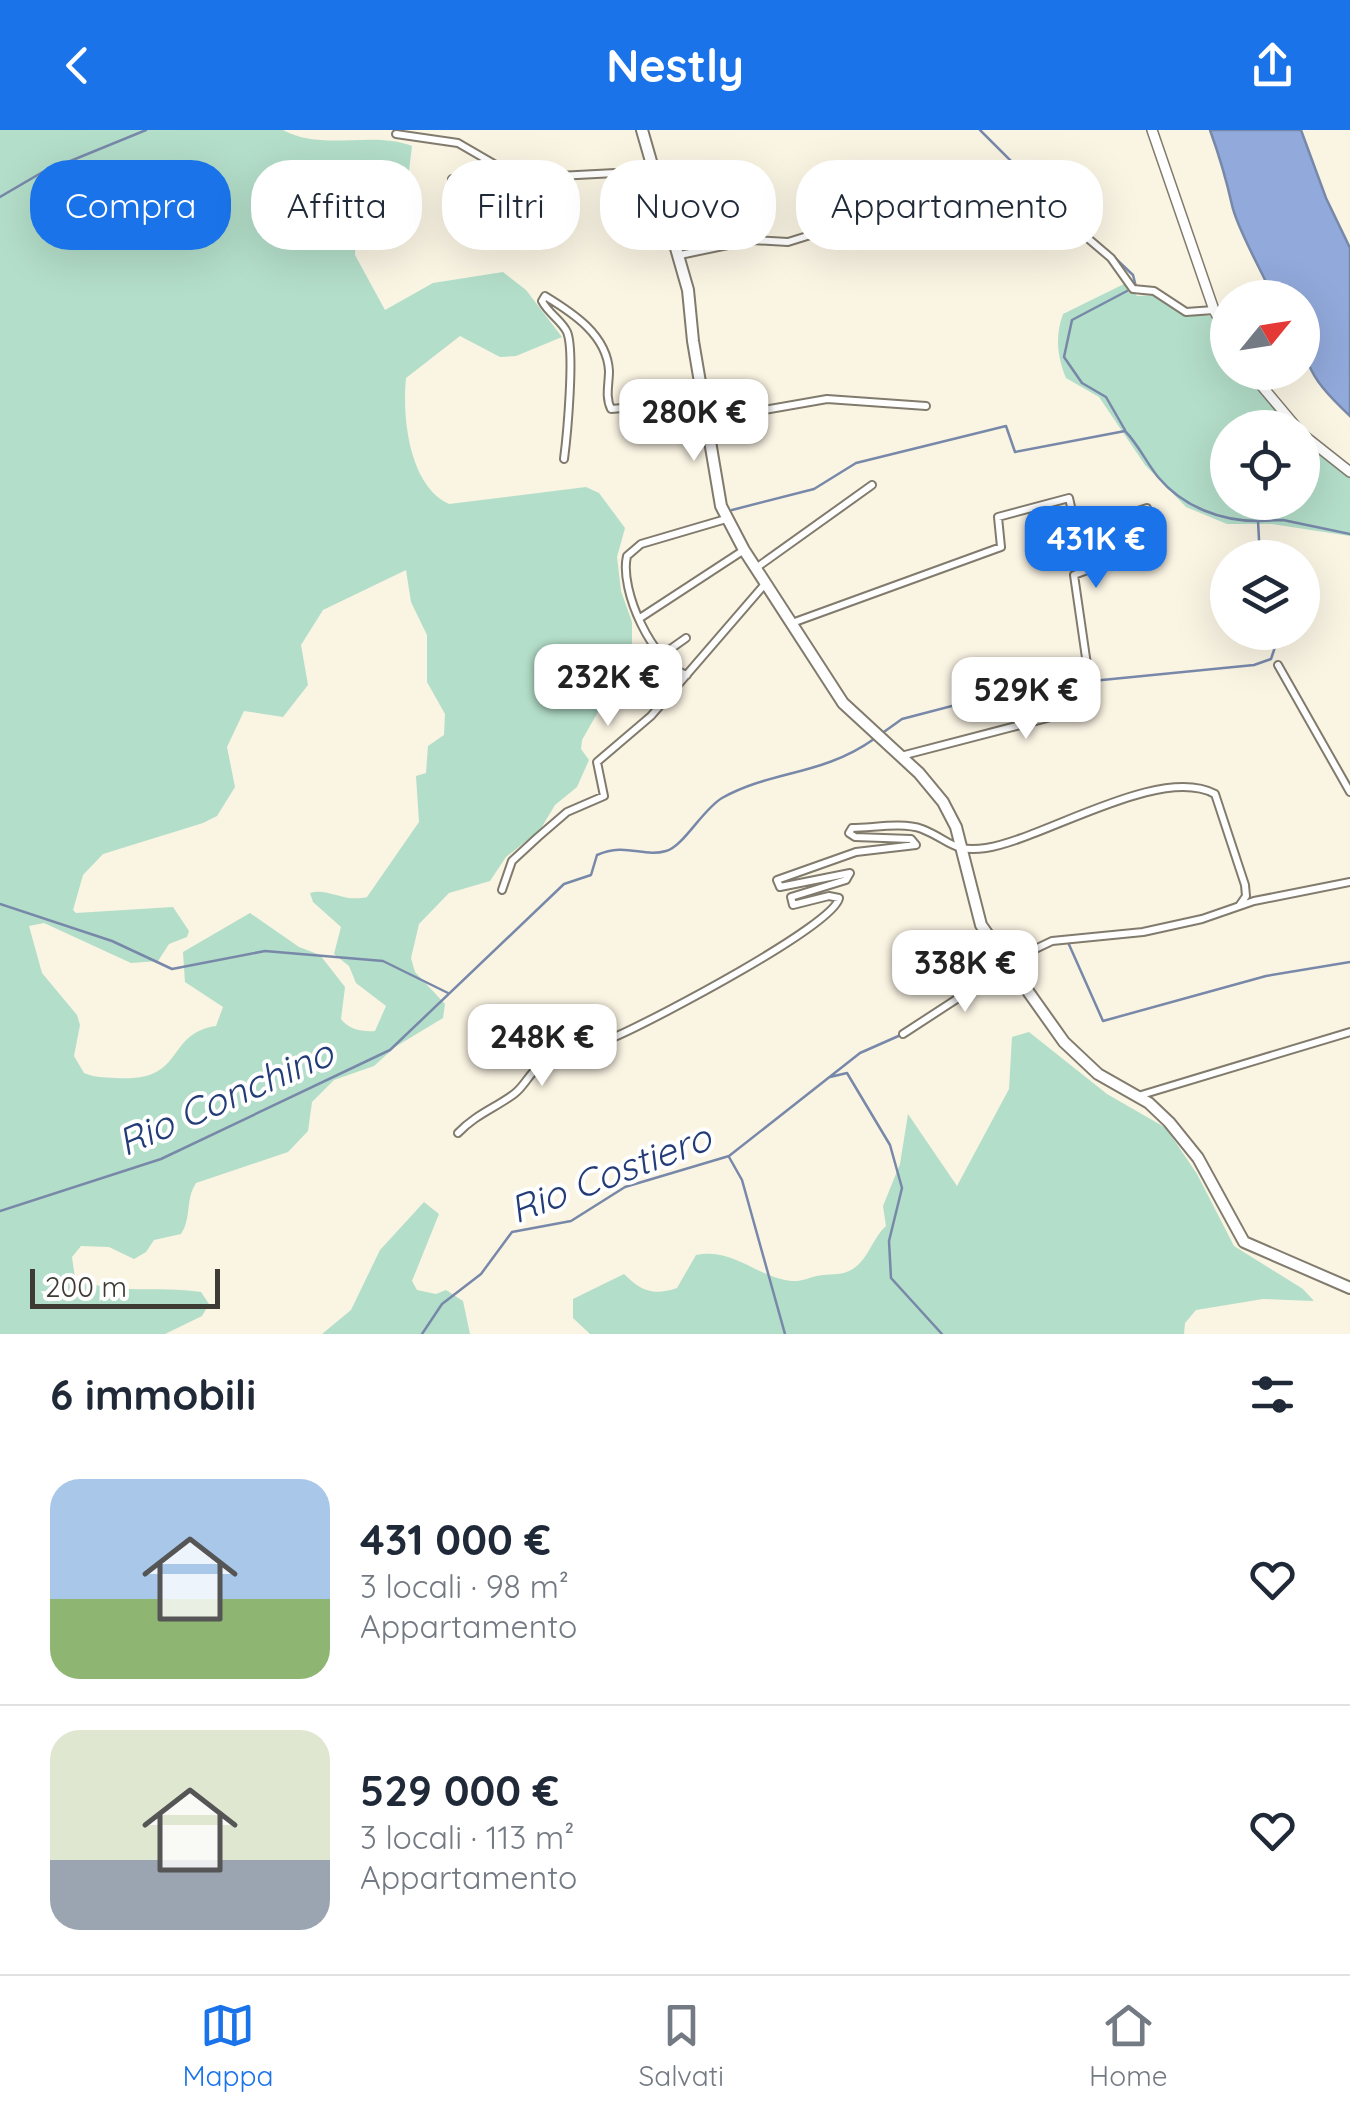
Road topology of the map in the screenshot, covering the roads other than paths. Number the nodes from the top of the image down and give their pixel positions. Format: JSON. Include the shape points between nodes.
{"nodes":[{"id":1,"x":642,"y":130,"type":"edge"},
{"id":2,"x":1152,"y":130,"type":"edge"},
{"id":3,"x":396,"y":134,"type":"dead end"},
{"id":4,"x":487,"y":160,"type":"edge"},
{"id":5,"x":652,"y":160,"type":"edge"},
{"id":6,"x":679,"y":250,"type":"edge"},
{"id":7,"x":680,"y":254,"type":"junction"},
{"id":8,"x":1210,"y":298,"type":"edge"},
{"id":9,"x":1210,"y":310,"type":"edge"},
{"id":10,"x":1265,"y":390,"type":"edge"},
{"id":11,"x":703,"y":400,"type":"junction"},
{"id":12,"x":926,"y":406,"type":"dead end"},
{"id":13,"x":1282,"y":410,"type":"edge"},
{"id":14,"x":706,"y":420,"type":"junction"},
{"id":15,"x":1320,"y":448,"type":"edge"},
{"id":16,"x":564,"y":460,"type":"dead end"},
{"id":17,"x":1350,"y":472,"type":"edge"},
{"id":18,"x":872,"y":485,"type":"dead end"},
{"id":19,"x":1147,"y":508,"type":"dead end"},
{"id":20,"x":726,"y":519,"type":"junction"},
{"id":21,"x":1086,"y":528,"type":"junction"},
{"id":22,"x":744,"y":550,"type":"junction"},
{"id":23,"x":756,"y":568,"type":"junction"},
{"id":24,"x":766,"y":583,"type":"junction"},
{"id":25,"x":640,"y":618,"type":"junction"},
{"id":26,"x":792,"y":623,"type":"junction"},
{"id":27,"x":686,"y":638,"type":"dead end"},
{"id":28,"x":662,"y":655,"type":"junction"},
{"id":29,"x":1278,"y":665,"type":"dead end"},
{"id":30,"x":687,"y":675,"type":"junction"},
{"id":31,"x":900,"y":756,"type":"junction"},
{"id":32,"x":1350,"y":792,"type":"edge"},
{"id":33,"x":962,"y":851,"type":"junction"},
{"id":34,"x":1350,"y":882,"type":"edge"},
{"id":35,"x":502,"y":890,"type":"dead end"},
{"id":36,"x":1239,"y":906,"type":"junction"},
{"id":37,"x":1008,"y":964,"type":"junction"},
{"id":38,"x":1350,"y":1032,"type":"edge"},
{"id":39,"x":903,"y":1034,"type":"dead end"},
{"id":40,"x":1138,"y":1096,"type":"junction"},
{"id":41,"x":458,"y":1133,"type":"dead end"},
{"id":42,"x":1350,"y":1288,"type":"edge"}],
"edges":[{"from":1,"to":5,"type":"main road"},
{"from":2,"to":8,"type":"street"},
{"from":3,"to":4,"type":"street","via":[[458,143]]},
{"from":6,"to":7,"type":"main road"},
{"from":7,"to":9,"type":"street","via":[[752,240],[788,242],[1018,178],[1111,258],[1133,290],[1154,291],[1186,312]]},
{"from":7,"to":11,"type":"main road"},
{"from":10,"to":13,"type":"street"},
{"from":11,"to":14,"type":"main road"},
{"from":11,"to":16,"type":"street","via":[[611,410],[602,344],[580,318],[545,296],[542,302],[569,343]]},
{"from":12,"to":14,"type":"street","via":[[827,399]]},
{"from":14,"to":20,"type":"main road"},
{"from":15,"to":17,"type":"street"},
{"from":18,"to":23,"type":"street"},
{"from":19,"to":21,"type":"street"},
{"from":20,"to":22,"type":"main road"},
{"from":20,"to":25,"type":"street","via":[[654,539],[627,556],[628,596]]},
{"from":21,"to":26,"type":"street","via":[[1076,524],[1069,498],[1018,508],[998,517],[1001,547]]},
{"from":21,"to":31,"type":"street","via":[[1098,566],[1074,575],[1090,709]]},
{"from":22,"to":23,"type":"main road"},
{"from":22,"to":25,"type":"street"},
{"from":23,"to":24,"type":"main road"},
{"from":24,"to":26,"type":"main road"},
{"from":24,"to":30,"type":"street"},
{"from":25,"to":28,"type":"street"},
{"from":26,"to":31,"type":"main road","via":[[843,704]]},
{"from":27,"to":28,"type":"street"},
{"from":28,"to":30,"type":"street"},
{"from":29,"to":32,"type":"street"},
{"from":30,"to":35,"type":"street","via":[[598,762],[604,796],[567,812],[526,848],[512,861]]},
{"from":31,"to":33,"type":"main road","via":[[943,802]]},
{"from":33,"to":36,"type":"street","via":[[1183,784],[1215,794],[1245,886]]},
{"from":33,"to":37,"type":"main road","via":[[975,910]]},
{"from":33,"to":41,"type":"street","via":[[922,829],[852,828],[855,837],[916,844],[856,852],[777,880],[780,887],[850,873],[790,898],[792,905],[839,898],[812,928],[618,1036],[544,1064],[516,1093]]},
{"from":34,"to":36,"type":"street"},
{"from":36,"to":37,"type":"street","via":[[1129,934],[1052,941]]},
{"from":37,"to":39,"type":"street"},
{"from":37,"to":40,"type":"main road","via":[[1082,1061]]},
{"from":38,"to":40,"type":"street"},
{"from":40,"to":42,"type":"main road","via":[[1198,1158],[1244,1242]]}]}
